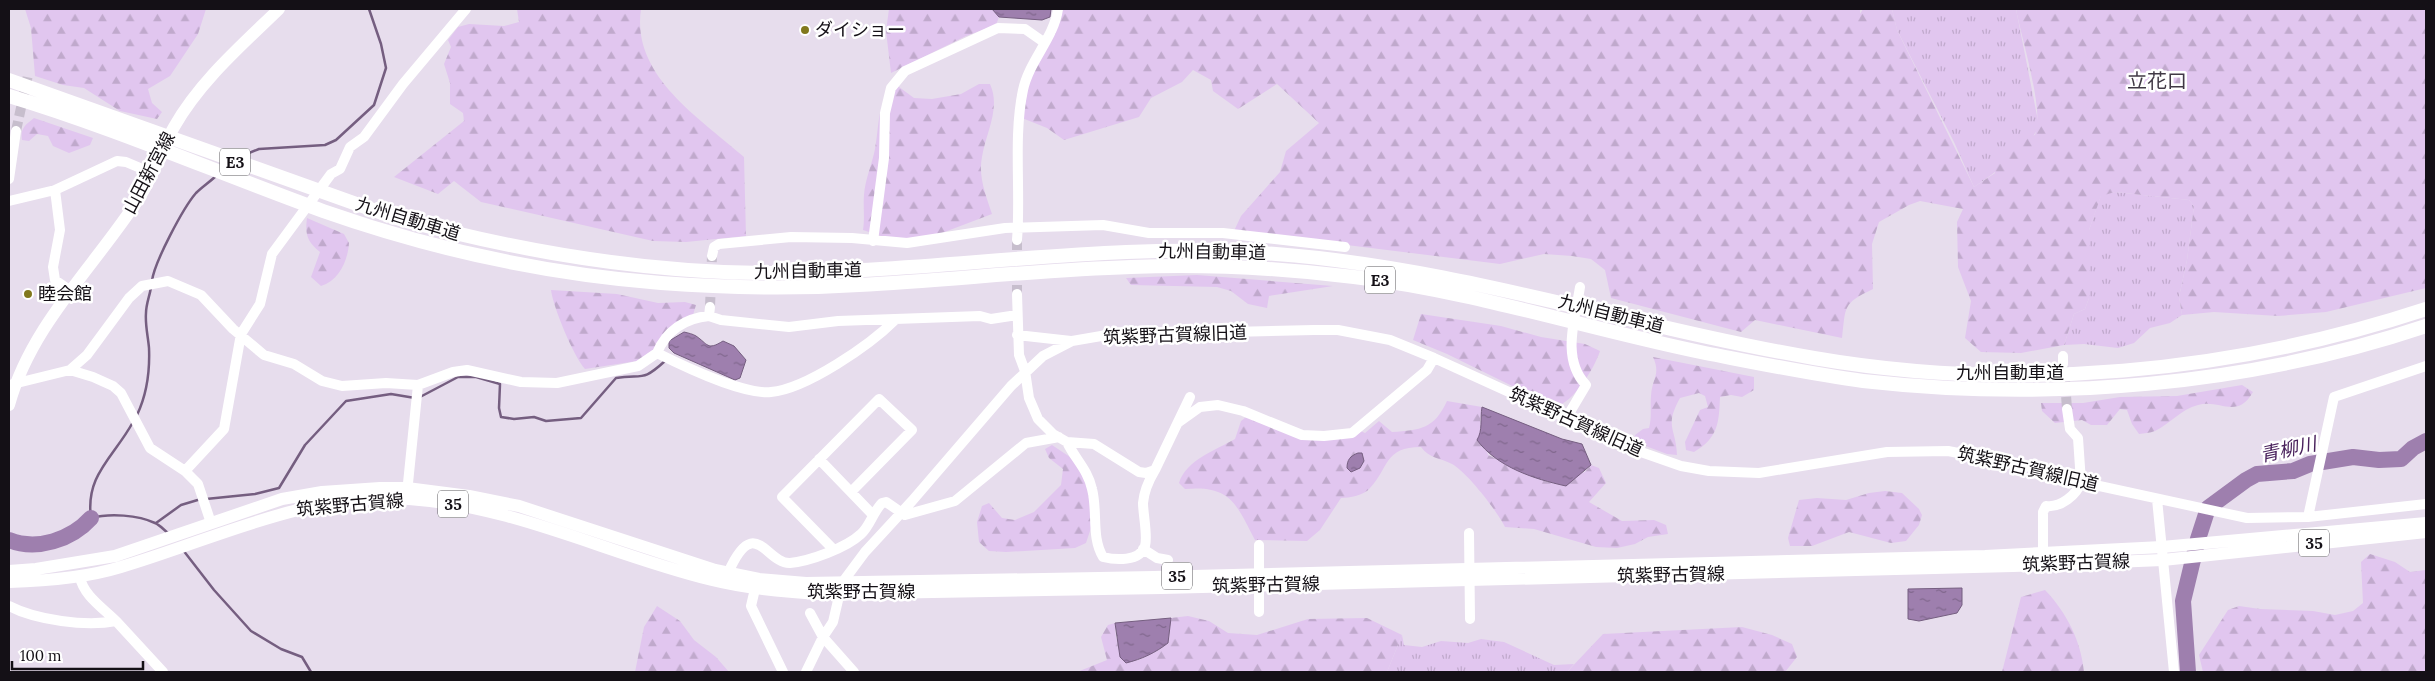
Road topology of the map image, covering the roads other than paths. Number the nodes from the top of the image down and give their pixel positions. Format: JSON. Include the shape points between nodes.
{"nodes":[{"id":1,"x":279,"y":9,"type":"edge"},
{"id":2,"x":466,"y":9,"type":"edge"},
{"id":3,"x":1058,"y":9,"type":"edge"},
{"id":4,"x":1045,"y":43,"type":"junction"},
{"id":5,"x":9,"y":80,"type":"edge"},
{"id":6,"x":9,"y":96,"type":"edge"},
{"id":7,"x":16,"y":131,"type":"tunnel mouth"},
{"id":8,"x":137,"y":134,"type":"junction"},
{"id":9,"x":152,"y":172,"type":"junction"},
{"id":10,"x":9,"y":179,"type":"edge"},
{"id":11,"x":55,"y":190,"type":"junction"},
{"id":12,"x":9,"y":201,"type":"edge"},
{"id":13,"x":1018,"y":229,"type":"junction"},
{"id":14,"x":1017,"y":240,"type":"tunnel mouth"},
{"id":15,"x":873,"y":241,"type":"junction"},
{"id":16,"x":1345,"y":248,"type":"dead end"},
{"id":17,"x":712,"y":256,"type":"dead end"},
{"id":18,"x":71,"y":291,"type":"junction"},
{"id":19,"x":1579,"y":292,"type":"dead end"},
{"id":20,"x":1017,"y":294,"type":"tunnel mouth"},
{"id":21,"x":2426,"y":309,"type":"edge"},
{"id":22,"x":1017,"y":314,"type":"junction"},
{"id":23,"x":894,"y":320,"type":"junction"},
{"id":24,"x":2426,"y":326,"type":"edge"},
{"id":25,"x":241,"y":334,"type":"junction"},
{"id":26,"x":1017,"y":335,"type":"junction"},
{"id":27,"x":1072,"y":341,"type":"junction"},
{"id":28,"x":657,"y":353,"type":"junction"},
{"id":29,"x":1434,"y":358,"type":"junction"},
{"id":30,"x":2426,"y":366,"type":"edge"},
{"id":31,"x":70,"y":370,"type":"junction"},
{"id":32,"x":1025,"y":371,"type":"junction"},
{"id":33,"x":12,"y":384,"type":"edge"},
{"id":34,"x":418,"y":385,"type":"junction"},
{"id":35,"x":1190,"y":397,"type":"dead end"},
{"id":36,"x":9,"y":405,"type":"edge"},
{"id":37,"x":2067,"y":409,"type":"tunnel mouth"},
{"id":38,"x":1567,"y":417,"type":"junction"},
{"id":39,"x":1178,"y":422,"type":"junction"},
{"id":40,"x":1063,"y":440,"type":"junction"},
{"id":41,"x":819,"y":459,"type":"junction"},
{"id":42,"x":1155,"y":470,"type":"junction"},
{"id":43,"x":185,"y":471,"type":"junction"},
{"id":44,"x":2081,"y":482,"type":"junction"},
{"id":45,"x":851,"y":492,"type":"junction"},
{"id":46,"x":407,"y":493,"type":"junction"},
{"id":47,"x":2158,"y":499,"type":"junction"},
{"id":48,"x":2426,"y":504,"type":"edge"},
{"id":49,"x":900,"y":514,"type":"junction"},
{"id":50,"x":873,"y":515,"type":"junction"},
{"id":51,"x":2308,"y":517,"type":"junction"},
{"id":52,"x":2426,"y":522,"type":"edge"},
{"id":53,"x":211,"y":523,"type":"junction"},
{"id":54,"x":2426,"y":532,"type":"edge"},
{"id":55,"x":1470,"y":533,"type":"dead end"},
{"id":56,"x":185,"y":539,"type":"junction"},
{"id":57,"x":169,"y":544,"type":"junction"},
{"id":58,"x":1259,"y":545,"type":"dead end"},
{"id":59,"x":1143,"y":549,"type":"junction"},
{"id":60,"x":2204,"y":549,"type":"junction"},
{"id":61,"x":834,"y":550,"type":"junction"},
{"id":62,"x":2043,"y":553,"type":"junction"},
{"id":63,"x":2162,"y":553,"type":"junction"},
{"id":64,"x":1168,"y":560,"type":"dead end"},
{"id":65,"x":9,"y":571,"type":"edge"},
{"id":66,"x":728,"y":573,"type":"junction"},
{"id":67,"x":80,"y":577,"type":"junction"},
{"id":68,"x":9,"y":582,"type":"edge"},
{"id":69,"x":841,"y":588,"type":"junction"},
{"id":70,"x":755,"y":589,"type":"junction"},
{"id":71,"x":9,"y":606,"type":"edge"},
{"id":72,"x":1259,"y":612,"type":"dead end"},
{"id":73,"x":810,"y":613,"type":"dead end"},
{"id":74,"x":1470,"y":619,"type":"dead end"},
{"id":75,"x":116,"y":621,"type":"junction"},
{"id":76,"x":823,"y":637,"type":"junction"},
{"id":77,"x":163,"y":672,"type":"edge"},
{"id":78,"x":783,"y":672,"type":"edge"},
{"id":79,"x":806,"y":672,"type":"edge"},
{"id":80,"x":854,"y":672,"type":"edge"},
{"id":81,"x":2174,"y":672,"type":"edge"}],
"edges":[{"from":1,"to":9,"type":"main road","name":"山田新宮線","via":[[199,90],[174,126]]},
{"from":2,"to":25,"type":"street","via":[[403,84],[364,137],[350,147],[340,169],[331,174],[272,254],[260,304]]},
{"from":3,"to":4,"type":"street"},
{"from":4,"to":13,"type":"street","via":[[1023,88],[1019,114]]},
{"from":4,"to":15,"type":"street","via":[[1024,29],[998,28],[905,70],[892,88],[885,113],[884,158]]},
{"from":5,"to":8,"type":"highway","name":"九州自動車道","number":"E3"},
{"from":6,"to":8,"type":"highway","name":"九州自動車道","number":"E3"},
{"from":7,"to":10,"type":"street"},
{"from":8,"to":21,"type":"highway","name":"九州自動車道","number":"E3","via":[[393,217],[455,234],[594,261],[694,271],[788,273],[1172,251],[1230,251],[1350,260],[1471,282],[1812,358],[1942,372],[2073,373],[2182,364],[2264,351]]},
{"from":8,"to":24,"type":"highway","name":"九州自動車道","number":"E3","via":[[325,211],[383,230],[523,264],[593,276],[705,286],[854,286],[1071,270],[1186,266],[1273,268],[1350,276],[1457,294],[1697,351],[1812,374],[1920,386],[2019,390],[2125,386],[2187,379],[2274,365]]},
{"from":9,"to":11,"type":"street","via":[[117,161]]},
{"from":9,"to":18,"type":"main road","name":"山田新宮線","via":[[141,196]]},
{"from":11,"to":12,"type":"street"},
{"from":11,"to":18,"type":"street","via":[[60,230],[53,267],[55,280]]},
{"from":13,"to":14,"type":"street"},
{"from":13,"to":15,"type":"street","via":[[1005,228],[908,243]]},
{"from":13,"to":16,"type":"street","via":[[1103,225],[1149,233],[1223,233]]},
{"from":15,"to":17,"type":"street","via":[[783,238],[719,244],[714,247]]},
{"from":18,"to":33,"type":"main road","name":"山田新宮線","via":[[46,324]]},
{"from":19,"to":38,"type":"street","via":[[1570,347],[1578,376],[1586,385]]},
{"from":20,"to":22,"type":"street"},
{"from":22,"to":23,"type":"street","via":[[991,319],[980,316]]},
{"from":22,"to":26,"type":"street"},
{"from":23,"to":28,"type":"street","via":[[838,320],[782,327],[721,320],[710,311],[676,327]]},
{"from":23,"to":28,"type":"street","via":[[823,374],[772,392],[739,388]]},
{"from":25,"to":31,"type":"street","via":[[201,295],[168,281],[159,282],[145,286],[129,298],[87,356]]},
{"from":25,"to":34,"type":"street","via":[[264,355],[294,364],[330,384]]},
{"from":25,"to":43,"type":"street","via":[[224,429]]},
{"from":26,"to":27,"type":"street"},
{"from":26,"to":32,"type":"street"},
{"from":27,"to":29,"type":"street","name":"筑紫野古賀線旧道","via":[[1158,332],[1338,330],[1390,340]]},
{"from":27,"to":32,"type":"street","name":"筑紫野古賀線旧道","via":[[1043,356]]},
{"from":28,"to":34,"type":"street","via":[[638,366],[557,383],[521,382],[475,370],[453,372]]},
{"from":29,"to":38,"type":"street","name":"筑紫野古賀線旧道"},
{"from":29,"to":39,"type":"street","via":[[1427,370],[1352,433],[1302,435],[1243,411],[1218,405],[1200,407]]},
{"from":30,"to":51,"type":"street","via":[[2334,397]]},
{"from":31,"to":33,"type":"street"},
{"from":31,"to":43,"type":"street","via":[[93,376],[121,393],[150,448]]},
{"from":32,"to":40,"type":"street","via":[[1029,398],[1038,420]]},
{"from":32,"to":49,"type":"street","name":"筑紫野古賀線旧道"},
{"from":33,"to":36,"type":"main road","name":"山田新宮線"},
{"from":34,"to":46,"type":"street"},
{"from":35,"to":39,"type":"street"},
{"from":37,"to":44,"type":"street","via":[[2070,429],[2078,438]]},
{"from":38,"to":44,"type":"street","name":"筑紫野古賀線旧道","via":[[1641,452],[1681,466],[1709,471],[1759,473],[1887,452],[1948,451],[2026,466]]},
{"from":39,"to":42,"type":"street"},
{"from":40,"to":42,"type":"street","via":[[1094,444],[1139,472]]},
{"from":40,"to":49,"type":"street","via":[[1026,443],[955,501]]},
{"from":40,"to":59,"type":"street","via":[[1086,469],[1096,507],[1097,541],[1103,557],[1112,560],[1133,558]]},
{"from":41,"to":45,"type":"street"},
{"from":41,"to":45,"type":"street","via":[[879,399],[912,430]]},
{"from":41,"to":61,"type":"street","via":[[782,497]]},
{"from":42,"to":59,"type":"street","via":[[1143,501]]},
{"from":43,"to":53,"type":"street","via":[[198,484]]},
{"from":44,"to":47,"type":"street","name":"筑紫野古賀線旧道"},
{"from":44,"to":62,"type":"street","via":[[2079,488],[2061,504],[2046,506],[2043,512]]},
{"from":45,"to":50,"type":"street"},
{"from":46,"to":53,"type":"main road","name":"筑紫野古賀線","number":"35","via":[[351,488],[282,499]]},
{"from":46,"to":56,"type":"main road","name":"筑紫野古賀線","number":"35","via":[[286,511]]},
{"from":46,"to":66,"type":"main road","name":"筑紫野古賀線","number":"35","via":[[470,496],[519,506]]},
{"from":46,"to":70,"type":"main road","name":"筑紫野古賀線","number":"35","via":[[537,523],[668,568]]},
{"from":47,"to":51,"type":"street","name":"筑紫野古賀線旧道","via":[[2202,510],[2265,519]]},
{"from":47,"to":63,"type":"street"},
{"from":48,"to":51,"type":"street","name":"筑紫野古賀線旧道"},
{"from":49,"to":50,"type":"street","via":[[886,502]]},
{"from":49,"to":69,"type":"street","name":"筑紫野古賀線旧道","via":[[865,552]]},
{"from":50,"to":61,"type":"street","via":[[861,534]]},
{"from":52,"to":60,"type":"main road","name":"筑紫野古賀線","number":"35"},
{"from":53,"to":56,"type":"main road","name":"筑紫野古賀線","number":"35"},
{"from":54,"to":60,"type":"main road","name":"筑紫野古賀線","number":"35"},
{"from":55,"to":74,"type":"street"},
{"from":56,"to":57,"type":"main road","name":"筑紫野古賀線","number":"35"},
{"from":57,"to":65,"type":"main road","name":"筑紫野古賀線","number":"35","via":[[45,568]]},
{"from":57,"to":67,"type":"main road","name":"筑紫野古賀線","number":"35","via":[[120,568]]},
{"from":58,"to":72,"type":"street"},
{"from":59,"to":64,"type":"street","via":[[1157,558]]},
{"from":60,"to":63,"type":"main road","name":"筑紫野古賀線","number":"35"},
{"from":61,"to":66,"type":"street","via":[[790,563],[781,561],[764,546],[746,545],[734,558]]},
{"from":62,"to":63,"type":"main road","name":"筑紫野古賀線","number":"35"},
{"from":62,"to":69,"type":"main road","name":"筑紫野古賀線","number":"35"},
{"from":63,"to":69,"type":"main road","name":"筑紫野古賀線","number":"35","via":[[1895,570]]},
{"from":63,"to":81,"type":"street"},
{"from":66,"to":69,"type":"main road","name":"筑紫野古賀線","number":"35"},
{"from":67,"to":68,"type":"main road","name":"筑紫野古賀線","number":"35"},
{"from":67,"to":75,"type":"street","via":[[86,591]]},
{"from":69,"to":70,"type":"main road","name":"筑紫野古賀線","number":"35","via":[[792,592]]},
{"from":69,"to":76,"type":"street","via":[[833,622]]},
{"from":70,"to":78,"type":"street","via":[[751,606]]},
{"from":71,"to":75,"type":"street","via":[[32,615],[98,624]]},
{"from":73,"to":76,"type":"street"},
{"from":75,"to":77,"type":"street"},
{"from":76,"to":79,"type":"street"},
{"from":76,"to":80,"type":"street"}]}
